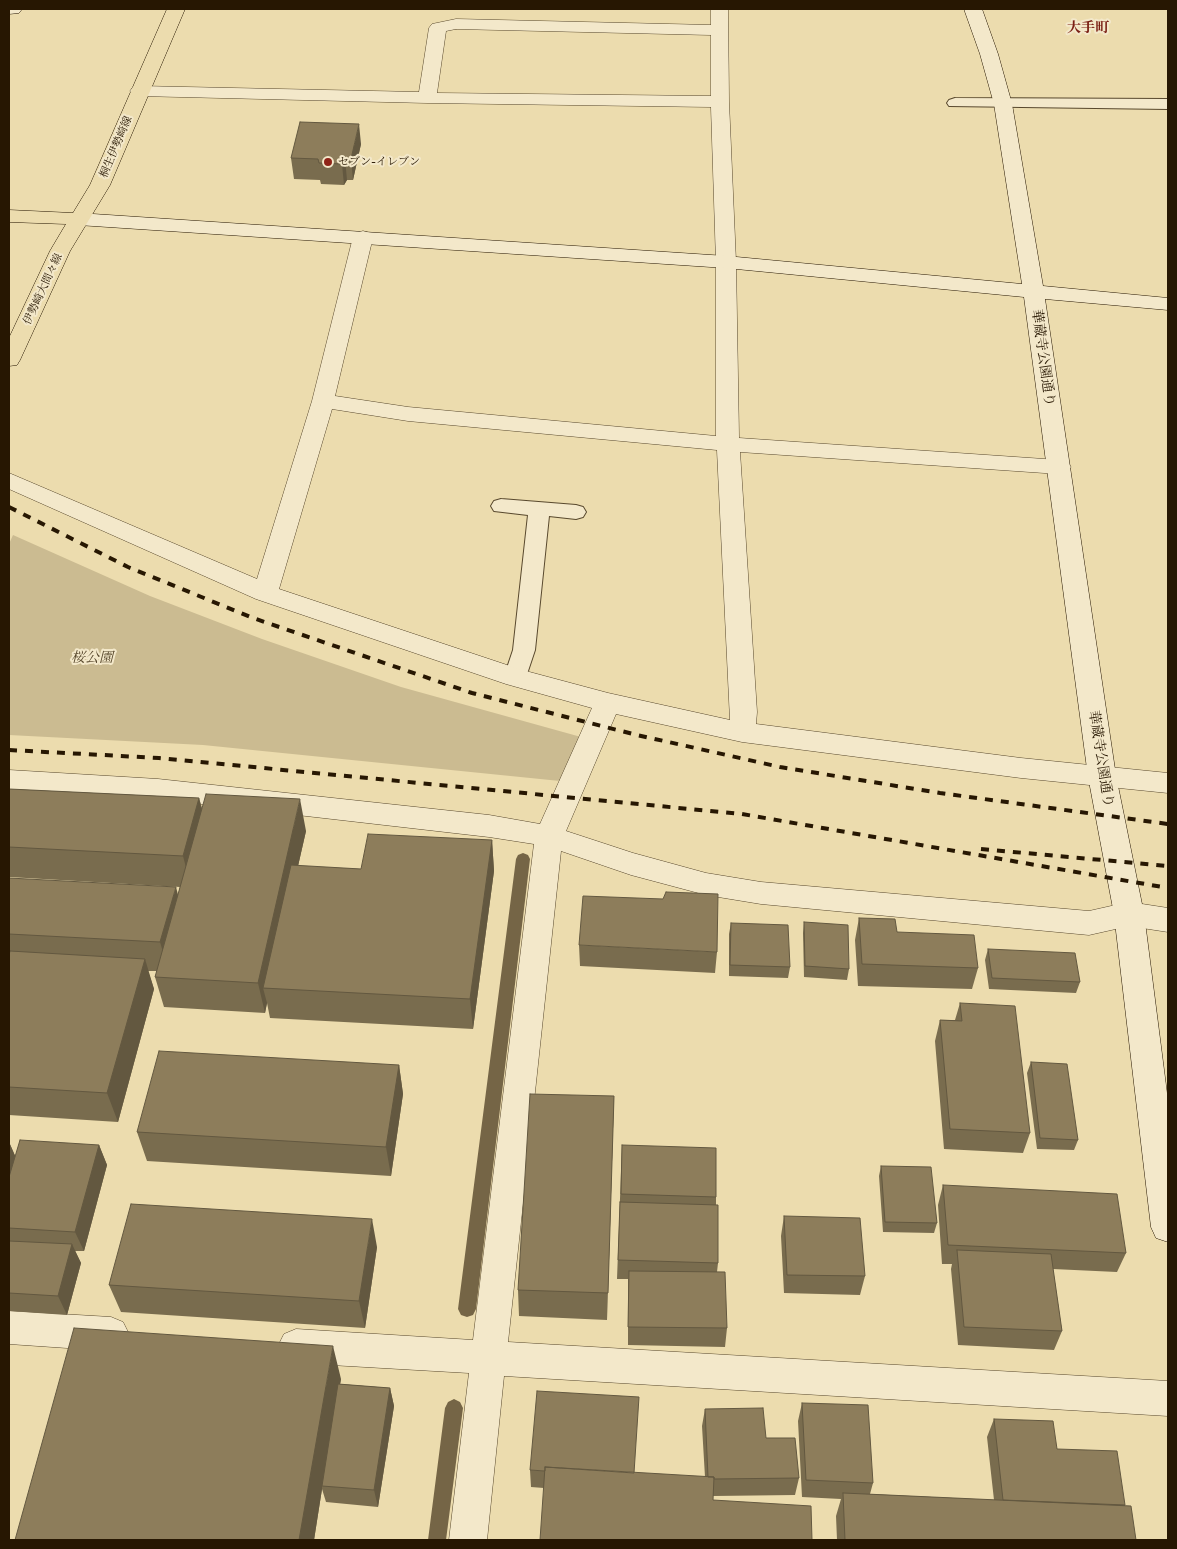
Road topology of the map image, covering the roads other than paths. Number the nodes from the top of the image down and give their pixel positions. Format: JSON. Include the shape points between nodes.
{"nodes":[{"id":1,"x":9,"y":9,"type":"edge"},
{"id":2,"x":13,"y":9,"type":"edge"},
{"id":3,"x":176,"y":9,"type":"edge"},
{"id":4,"x":719,"y":9,"type":"edge"},
{"id":5,"x":973,"y":9,"type":"edge"},
{"id":6,"x":720,"y":30,"type":"junction"},
{"id":7,"x":139,"y":91,"type":"junction"},
{"id":8,"x":428,"y":98,"type":"junction"},
{"id":9,"x":720,"y":102,"type":"junction"},
{"id":10,"x":955,"y":104,"type":"dead end"},
{"id":11,"x":1003,"y":104,"type":"junction"},
{"id":12,"x":1168,"y":104,"type":"edge"},
{"id":13,"x":9,"y":216,"type":"edge"},
{"id":14,"x":78,"y":218,"type":"junction"},
{"id":15,"x":363,"y":236,"type":"junction"},
{"id":16,"x":726,"y":262,"type":"junction"},
{"id":17,"x":1034,"y":291,"type":"junction"},
{"id":18,"x":1168,"y":304,"type":"edge"},
{"id":19,"x":9,"y":360,"type":"edge"},
{"id":20,"x":323,"y":401,"type":"junction"},
{"id":21,"x":728,"y":444,"type":"junction"},
{"id":22,"x":1059,"y":467,"type":"junction"},
{"id":23,"x":9,"y":480,"type":"edge"},
{"id":24,"x":501,"y":506,"type":"dead end"},
{"id":25,"x":538,"y":509,"type":"junction"},
{"id":26,"x":576,"y":512,"type":"dead end"},
{"id":27,"x":265,"y":593,"type":"junction"},
{"id":28,"x":515,"y":677,"type":"junction"},
{"id":29,"x":608,"y":703,"type":"junction"},
{"id":30,"x":742,"y":732,"type":"junction"},
{"id":31,"x":1102,"y":776,"type":"junction"},
{"id":32,"x":9,"y":780,"type":"edge"},
{"id":33,"x":1168,"y":783,"type":"edge"},
{"id":34,"x":549,"y":836,"type":"junction"},
{"id":35,"x":1129,"y":914,"type":"junction"},
{"id":36,"x":1168,"y":920,"type":"edge"},
{"id":37,"x":1168,"y":1227,"type":"edge"},
{"id":38,"x":9,"y":1326,"type":"edge"},
{"id":39,"x":146,"y":1336,"type":"edge"},
{"id":40,"x":264,"y":1344,"type":"edge"},
{"id":41,"x":489,"y":1359,"type":"junction"},
{"id":42,"x":1168,"y":1399,"type":"edge"},
{"id":43,"x":468,"y":1540,"type":"edge"}],
"edges":[{"from":1,"to":2,"type":"street"},
{"from":3,"to":7,"type":"main road","name":"桐生伊勢崎線"},
{"from":4,"to":6,"type":"street"},
{"from":5,"to":11,"type":"street","name":"華蔵寺公園通り","via":[[990,54]]},
{"from":6,"to":8,"type":"street","via":[[456,24],[438,28]]},
{"from":6,"to":9,"type":"street"},
{"from":7,"to":8,"type":"street"},
{"from":7,"to":14,"type":"main road","name":"桐生伊勢崎線","via":[[100,185]]},
{"from":8,"to":9,"type":"street"},
{"from":9,"to":16,"type":"street"},
{"from":10,"to":11,"type":"lane"},
{"from":11,"to":12,"type":"lane"},
{"from":11,"to":17,"type":"street","name":"華蔵寺公園通り"},
{"from":13,"to":14,"type":"main road"},
{"from":14,"to":15,"type":"street"},
{"from":14,"to":19,"type":"main road","name":"伊勢崎大間々線"},
{"from":15,"to":16,"type":"street"},
{"from":15,"to":20,"type":"street"},
{"from":16,"to":17,"type":"street"},
{"from":16,"to":21,"type":"street"},
{"from":17,"to":18,"type":"street"},
{"from":17,"to":22,"type":"street","name":"華蔵寺公園通り"},
{"from":20,"to":21,"type":"street","via":[[408,414]]},
{"from":20,"to":27,"type":"street"},
{"from":21,"to":22,"type":"street"},
{"from":21,"to":30,"type":"street","via":[[744,712]]},
{"from":22,"to":31,"type":"street","name":"華蔵寺公園通り"},
{"from":23,"to":27,"type":"street"},
{"from":24,"to":25,"type":"lane"},
{"from":25,"to":26,"type":"lane"},
{"from":25,"to":28,"type":"lane","via":[[524,650]]},
{"from":27,"to":28,"type":"street"},
{"from":28,"to":29,"type":"street"},
{"from":29,"to":30,"type":"street"},
{"from":29,"to":34,"type":"street"},
{"from":30,"to":31,"type":"street","via":[[965,762]]},
{"from":31,"to":33,"type":"street"},
{"from":31,"to":35,"type":"street","name":"華蔵寺公園通り"},
{"from":32,"to":34,"type":"street","via":[[158,789],[489,826]]},
{"from":34,"to":35,"type":"street","via":[[696,882],[761,893],[1089,923]]},
{"from":34,"to":41,"type":"street"},
{"from":35,"to":36,"type":"street"},
{"from":35,"to":37,"type":"street","name":"華蔵寺公園通り"},
{"from":38,"to":39,"type":"street"},
{"from":40,"to":41,"type":"street"},
{"from":41,"to":42,"type":"street"},
{"from":41,"to":43,"type":"street"}]}
